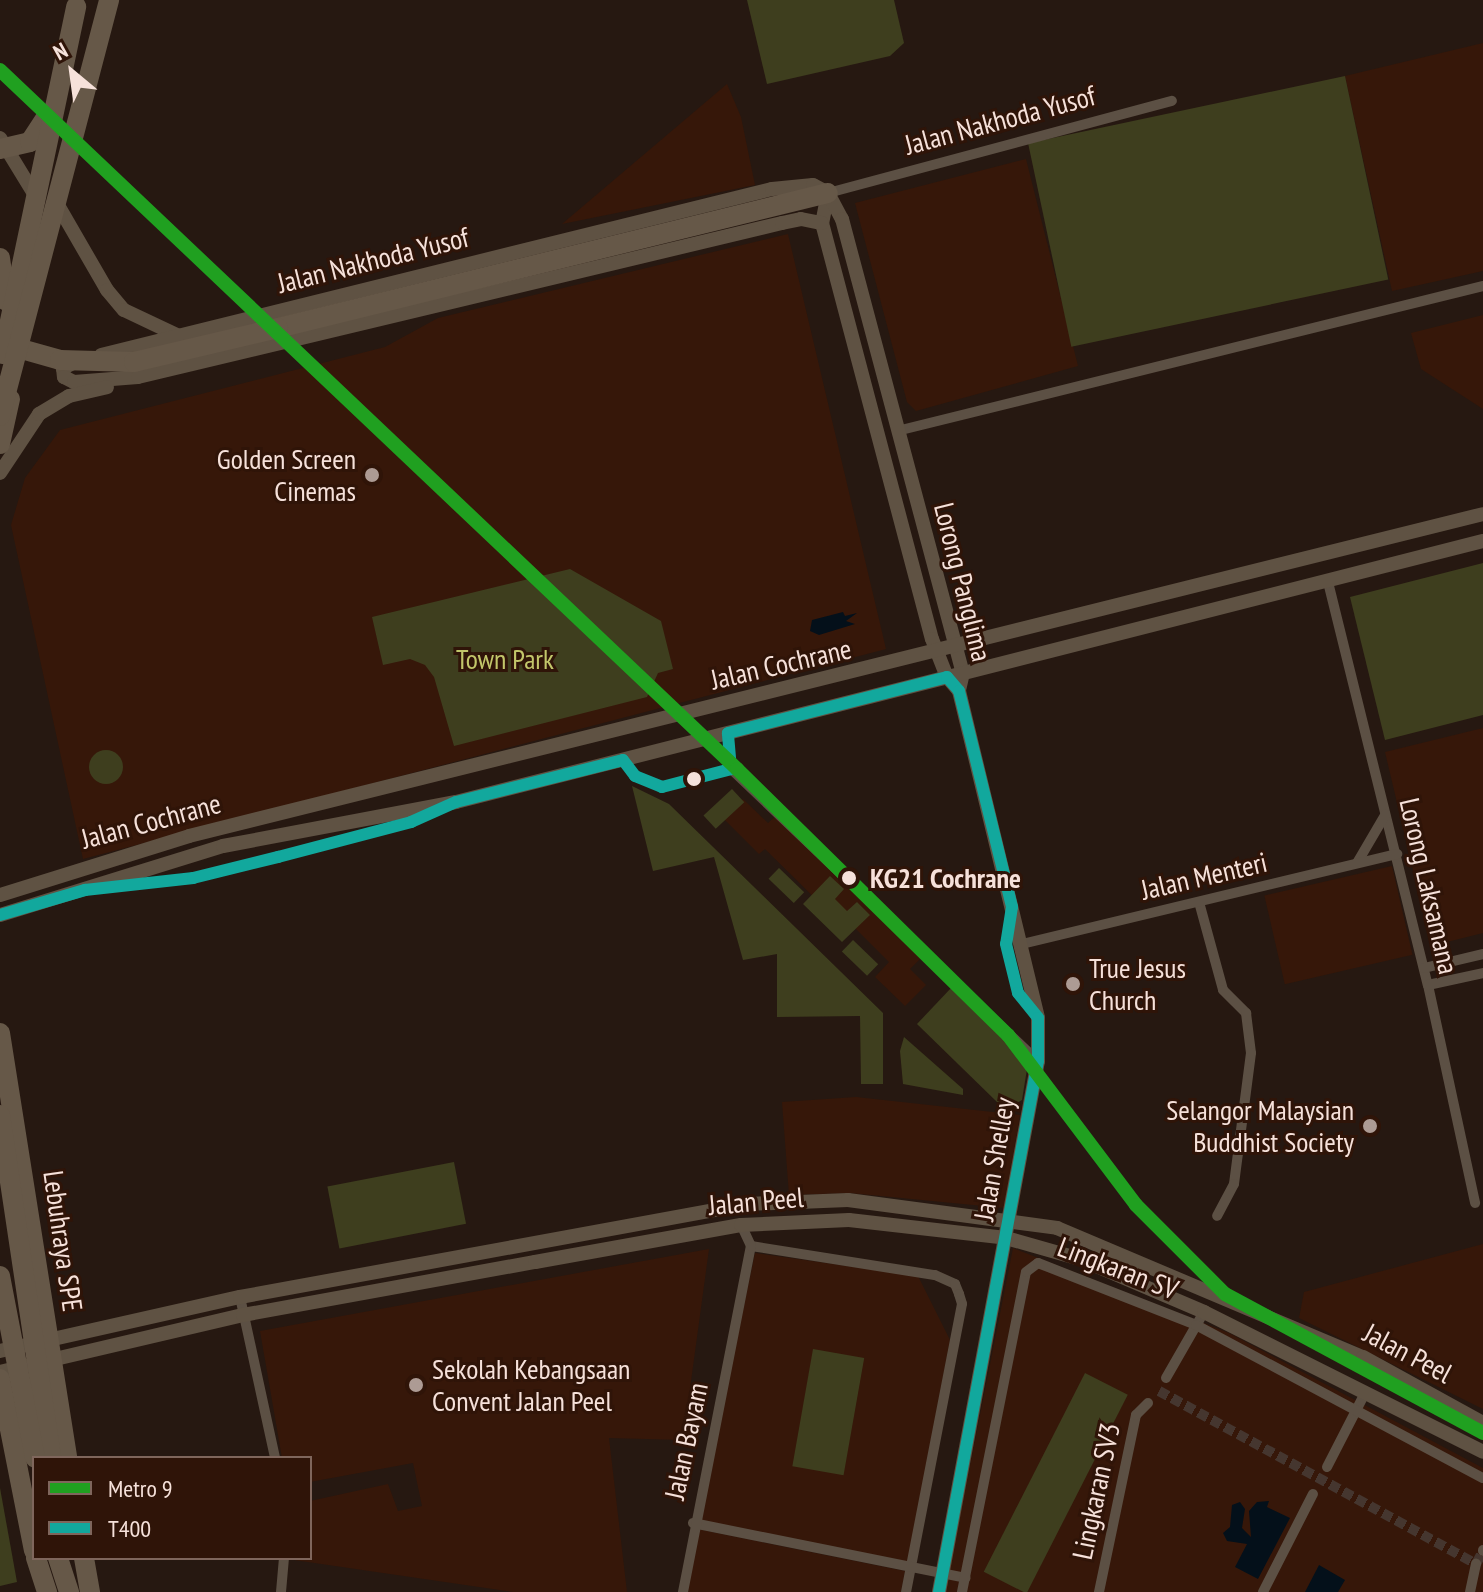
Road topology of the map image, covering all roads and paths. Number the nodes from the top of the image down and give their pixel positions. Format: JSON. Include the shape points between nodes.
{"nodes":[{"id":1,"x":78,"y":0,"type":"edge"},
{"id":2,"x":100,"y":0,"type":"edge"},
{"id":3,"x":109,"y":0,"type":"edge"},
{"id":4,"x":125,"y":0,"type":"edge"},
{"id":5,"x":1172,"y":101,"type":"dead end"},
{"id":6,"x":0,"y":138,"type":"edge"},
{"id":7,"x":0,"y":149,"type":"edge"},
{"id":8,"x":828,"y":193,"type":"junction"},
{"id":9,"x":52,"y":196,"type":"junction"},
{"id":10,"x":818,"y":222,"type":"junction"},
{"id":11,"x":42,"y":242,"type":"junction"},
{"id":12,"x":0,"y":258,"type":"edge"},
{"id":13,"x":1483,"y":286,"type":"edge"},
{"id":14,"x":0,"y":297,"type":"edge"},
{"id":15,"x":241,"y":319,"type":"junction"},
{"id":16,"x":179,"y":336,"type":"junction"},
{"id":17,"x":0,"y":345,"type":"edge"},
{"id":18,"x":249,"y":349,"type":"junction"},
{"id":19,"x":0,"y":374,"type":"edge"},
{"id":20,"x":138,"y":377,"type":"junction"},
{"id":21,"x":9,"y":402,"type":"edge"},
{"id":22,"x":897,"y":431,"type":"junction"},
{"id":23,"x":0,"y":444,"type":"edge"},
{"id":24,"x":0,"y":461,"type":"edge"},
{"id":25,"x":0,"y":473,"type":"edge"},
{"id":26,"x":1483,"y":514,"type":"edge"},
{"id":27,"x":1483,"y":541,"type":"edge"},
{"id":28,"x":1328,"y":582,"type":"junction"},
{"id":29,"x":956,"y":648,"type":"junction"},
{"id":30,"x":937,"y":653,"type":"junction"},
{"id":31,"x":963,"y":673,"type":"junction"},
{"id":32,"x":947,"y":677,"type":"junction"},
{"id":33,"x":959,"y":691,"type":"junction"},
{"id":34,"x":731,"y":769,"type":"dead end"},
{"id":35,"x":1386,"y":810,"type":"junction"},
{"id":36,"x":1397,"y":854,"type":"junction"},
{"id":37,"x":1355,"y":864,"type":"junction"},
{"id":38,"x":0,"y":895,"type":"edge"},
{"id":39,"x":1199,"y":902,"type":"junction"},
{"id":40,"x":0,"y":915,"type":"edge"},
{"id":41,"x":1022,"y":944,"type":"junction"},
{"id":42,"x":1483,"y":954,"type":"edge"},
{"id":43,"x":1424,"y":968,"type":"junction"},
{"id":44,"x":1483,"y":973,"type":"edge"},
{"id":45,"x":1428,"y":985,"type":"junction"},
{"id":46,"x":0,"y":1033,"type":"edge"},
{"id":47,"x":1038,"y":1061,"type":"junction"},
{"id":48,"x":0,"y":1115,"type":"edge"},
{"id":49,"x":1475,"y":1203,"type":"dead end"},
{"id":50,"x":1217,"y":1216,"type":"dead end"},
{"id":51,"x":1009,"y":1218,"type":"junction"},
{"id":52,"x":741,"y":1225,"type":"junction"},
{"id":53,"x":1006,"y":1238,"type":"junction"},
{"id":54,"x":751,"y":1246,"type":"junction"},
{"id":55,"x":1039,"y":1246,"type":"junction"},
{"id":56,"x":1141,"y":1262,"type":"junction"},
{"id":57,"x":1000,"y":1267,"type":"junction"},
{"id":58,"x":0,"y":1276,"type":"edge"},
{"id":59,"x":1132,"y":1281,"type":"junction"},
{"id":60,"x":240,"y":1297,"type":"junction"},
{"id":61,"x":243,"y":1315,"type":"junction"},
{"id":62,"x":1200,"y":1318,"type":"junction"},
{"id":63,"x":81,"y":1333,"type":"junction"},
{"id":64,"x":0,"y":1351,"type":"edge"},
{"id":65,"x":85,"y":1354,"type":"junction"},
{"id":66,"x":0,"y":1372,"type":"edge"},
{"id":67,"x":1166,"y":1378,"type":"dead end"},
{"id":68,"x":0,"y":1379,"type":"edge"},
{"id":69,"x":1366,"y":1391,"type":"junction"},
{"id":70,"x":1148,"y":1403,"type":"dead end"},
{"id":71,"x":1356,"y":1412,"type":"junction"},
{"id":72,"x":1481,"y":1421,"type":"edge"},
{"id":73,"x":1483,"y":1452,"type":"edge"},
{"id":74,"x":35,"y":1456,"type":"edge"},
{"id":75,"x":51,"y":1456,"type":"edge"},
{"id":76,"x":67,"y":1456,"type":"edge"},
{"id":77,"x":275,"y":1456,"type":"edge"},
{"id":78,"x":1327,"y":1467,"type":"dead end"},
{"id":79,"x":1483,"y":1478,"type":"edge"},
{"id":80,"x":1313,"y":1494,"type":"dead end"},
{"id":81,"x":693,"y":1523,"type":"junction"},
{"id":82,"x":32,"y":1541,"type":"edge"},
{"id":83,"x":37,"y":1560,"type":"edge"},
{"id":84,"x":59,"y":1560,"type":"edge"},
{"id":85,"x":69,"y":1560,"type":"edge"},
{"id":86,"x":84,"y":1560,"type":"edge"},
{"id":87,"x":284,"y":1560,"type":"edge"},
{"id":88,"x":1476,"y":1564,"type":"dead end"},
{"id":89,"x":911,"y":1567,"type":"junction"},
{"id":90,"x":942,"y":1574,"type":"junction"},
{"id":91,"x":965,"y":1578,"type":"junction"},
{"id":92,"x":47,"y":1592,"type":"edge"},
{"id":93,"x":69,"y":1592,"type":"edge"},
{"id":94,"x":76,"y":1592,"type":"edge"},
{"id":95,"x":90,"y":1592,"type":"edge"},
{"id":96,"x":281,"y":1592,"type":"edge"},
{"id":97,"x":683,"y":1592,"type":"edge"},
{"id":98,"x":906,"y":1592,"type":"edge"},
{"id":99,"x":939,"y":1592,"type":"edge"},
{"id":100,"x":962,"y":1592,"type":"edge"},
{"id":101,"x":1099,"y":1592,"type":"edge"},
{"id":102,"x":1263,"y":1592,"type":"edge"},
{"id":103,"x":1470,"y":1592,"type":"edge"}],
"edges":[{"from":1,"to":7,"type":"highway","bridge":true,"via":[[51,109],[30,142]]},
{"from":1,"to":19,"type":"highway","bridge":true},
{"from":2,"to":9,"type":"street"},
{"from":3,"to":21,"type":"highway","bridge":true},
{"from":4,"to":21,"type":"highway","via":[[114,15]]},
{"from":5,"to":8,"type":"street","name":"Jalan Nakhoda Yusof"},
{"from":6,"to":11,"type":"street","via":[[31,183],[40,207]]},
{"from":8,"to":10,"type":"street"},
{"from":8,"to":15,"type":"street","name":"Jalan Nakhoda Yusof","via":[[813,185],[792,185]]},
{"from":8,"to":17,"type":"highway","bridge":true,"via":[[144,361],[82,362]]},
{"from":8,"to":22,"type":"street","name":"Lorong Panglima","via":[[842,219]]},
{"from":9,"to":11,"type":"street"},
{"from":9,"to":16,"type":"street","via":[[124,310]]},
{"from":10,"to":18,"type":"street","name":"Jalan Nakhoda Yusof","via":[[782,223]]},
{"from":10,"to":30,"type":"street","name":"Lorong Panglima"},
{"from":11,"to":14,"type":"street","via":[[15,287]]},
{"from":11,"to":21,"type":"highway"},
{"from":12,"to":21,"type":"highway","bridge":true},
{"from":13,"to":22,"type":"street"},
{"from":15,"to":16,"type":"street","name":"Jalan Nakhoda Yusof"},
{"from":15,"to":18,"type":"street","via":[[230,334],[235,346]]},
{"from":16,"to":20,"type":"street","name":"Jalan Nakhoda Yusof","via":[[63,368],[64,377],[74,382]]},
{"from":18,"to":20,"type":"street","name":"Jalan Nakhoda Yusof"},
{"from":20,"to":25,"type":"street","via":[[53,403]]},
{"from":21,"to":23,"type":"highway"},
{"from":21,"to":24,"type":"highway"},
{"from":22,"to":29,"type":"street","name":"Lorong Panglima"},
{"from":26,"to":29,"type":"street","name":"Jalan Cochrane"},
{"from":27,"to":28,"type":"street","name":"Jalan Cochrane"},
{"from":28,"to":31,"type":"street","name":"Jalan Cochrane"},
{"from":28,"to":35,"type":"street","name":"Lorong Laksamana"},
{"from":29,"to":30,"type":"street","name":"Jalan Cochrane"},
{"from":29,"to":31,"type":"street","name":"Lorong Panglima"},
{"from":30,"to":32,"type":"street","name":"Lorong Panglima"},
{"from":30,"to":38,"type":"street","name":"Jalan Cochrane","via":[[189,836]]},
{"from":31,"to":32,"type":"street","name":"Jalan Cochrane"},
{"from":31,"to":33,"type":"street","name":"Lorong Panglima"},
{"from":32,"to":33,"type":"street","name":"Lorong Panglima"},
{"from":32,"to":40,"type":"street","name":"Jalan Cochrane","via":[[456,802],[223,846]]},
{"from":33,"to":41,"type":"street","name":"Jalan Shelley"},
{"from":34,"to":47,"type":"street"},
{"from":35,"to":36,"type":"street","name":"Lorong Laksamana"},
{"from":35,"to":37,"type":"street","via":[[1382,828]]},
{"from":36,"to":37,"type":"street","name":"Jalan Menteri"},
{"from":36,"to":43,"type":"street","name":"Lorong Laksamana"},
{"from":37,"to":39,"type":"street","name":"Jalan Menteri"},
{"from":39,"to":41,"type":"street","name":"Jalan Menteri"},
{"from":39,"to":50,"type":"street","via":[[1223,990],[1246,1013],[1251,1053],[1234,1184]]},
{"from":41,"to":47,"type":"street","name":"Jalan Shelley","via":[[1038,1018]]},
{"from":42,"to":43,"type":"street"},
{"from":43,"to":45,"type":"street","name":"Lorong Laksamana"},
{"from":44,"to":45,"type":"street"},
{"from":45,"to":49,"type":"street","name":"Lorong Laksamana"},
{"from":46,"to":76,"type":"highway","name":"Lebuhraya SPE","bridge":true},
{"from":47,"to":51,"type":"street","name":"Jalan Shelley"},
{"from":48,"to":75,"type":"highway","name":"Lebuhraya SPE","bridge":true},
{"from":51,"to":53,"type":"street","name":"Jalan Shelley"},
{"from":51,"to":56,"type":"street","name":"Jalan Peel","via":[[1057,1228]]},
{"from":51,"to":60,"type":"street","name":"Jalan Peel","via":[[848,1200],[747,1204]]},
{"from":52,"to":53,"type":"street","name":"Jalan Peel","via":[[849,1220]]},
{"from":52,"to":54,"type":"street"},
{"from":52,"to":61,"type":"street","name":"Jalan Peel"},
{"from":53,"to":55,"type":"street","name":"Jalan Peel"},
{"from":53,"to":57,"type":"street","name":"Jalan Shelley"},
{"from":54,"to":81,"type":"street","name":"Jalan Bayam"},
{"from":54,"to":89,"type":"street","via":[[935,1275],[955,1284],[962,1304]]},
{"from":55,"to":57,"type":"street","via":[[1023,1248]]},
{"from":55,"to":59,"type":"street","name":"Jalan Peel"},
{"from":56,"to":59,"type":"street"},
{"from":56,"to":72,"type":"street","name":"Jalan Peel","via":[[1363,1357]]},
{"from":57,"to":90,"type":"street","name":"Jalan Shelley"},
{"from":58,"to":74,"type":"highway","bridge":true},
{"from":59,"to":62,"type":"street","name":"Jalan Peel"},
{"from":60,"to":61,"type":"street"},
{"from":60,"to":63,"type":"street","name":"Jalan Peel"},
{"from":61,"to":65,"type":"street","name":"Jalan Peel"},
{"from":61,"to":77,"type":"street"},
{"from":62,"to":67,"type":"street"},
{"from":62,"to":69,"type":"street","name":"Jalan Peel"},
{"from":62,"to":71,"type":"street","name":"Lingkaran SV"},
{"from":62,"to":91,"type":"street","name":"Lingkaran SV","via":[[1043,1262],[1029,1268]]},
{"from":63,"to":64,"type":"street","name":"Jalan Peel"},
{"from":63,"to":65,"type":"street"},
{"from":65,"to":66,"type":"street","name":"Jalan Peel"},
{"from":68,"to":82,"type":"highway"},
{"from":69,"to":71,"type":"street"},
{"from":69,"to":73,"type":"street","name":"Jalan Peel"},
{"from":70,"to":101,"type":"street","name":"Lingkaran SV3","via":[[1136,1415]]},
{"from":71,"to":78,"type":"street"},
{"from":71,"to":79,"type":"street","name":"Lingkaran SV"},
{"from":80,"to":102,"type":"street"},
{"from":81,"to":89,"type":"street","name":"Jalan Bayam"},
{"from":81,"to":97,"type":"street"},
{"from":83,"to":92,"type":"highway"},
{"from":84,"to":93,"type":"highway"},
{"from":85,"to":94,"type":"highway"},
{"from":86,"to":95,"type":"highway"},
{"from":87,"to":96,"type":"street"},
{"from":88,"to":103,"type":"street"},
{"from":89,"to":90,"type":"street","name":"Jalan Bayam"},
{"from":89,"to":98,"type":"street"},
{"from":90,"to":91,"type":"street","name":"Jalan Bayam"},
{"from":90,"to":99,"type":"street","name":"Jalan Shelley"},
{"from":91,"to":100,"type":"street","name":"Lingkaran SV"}]}
